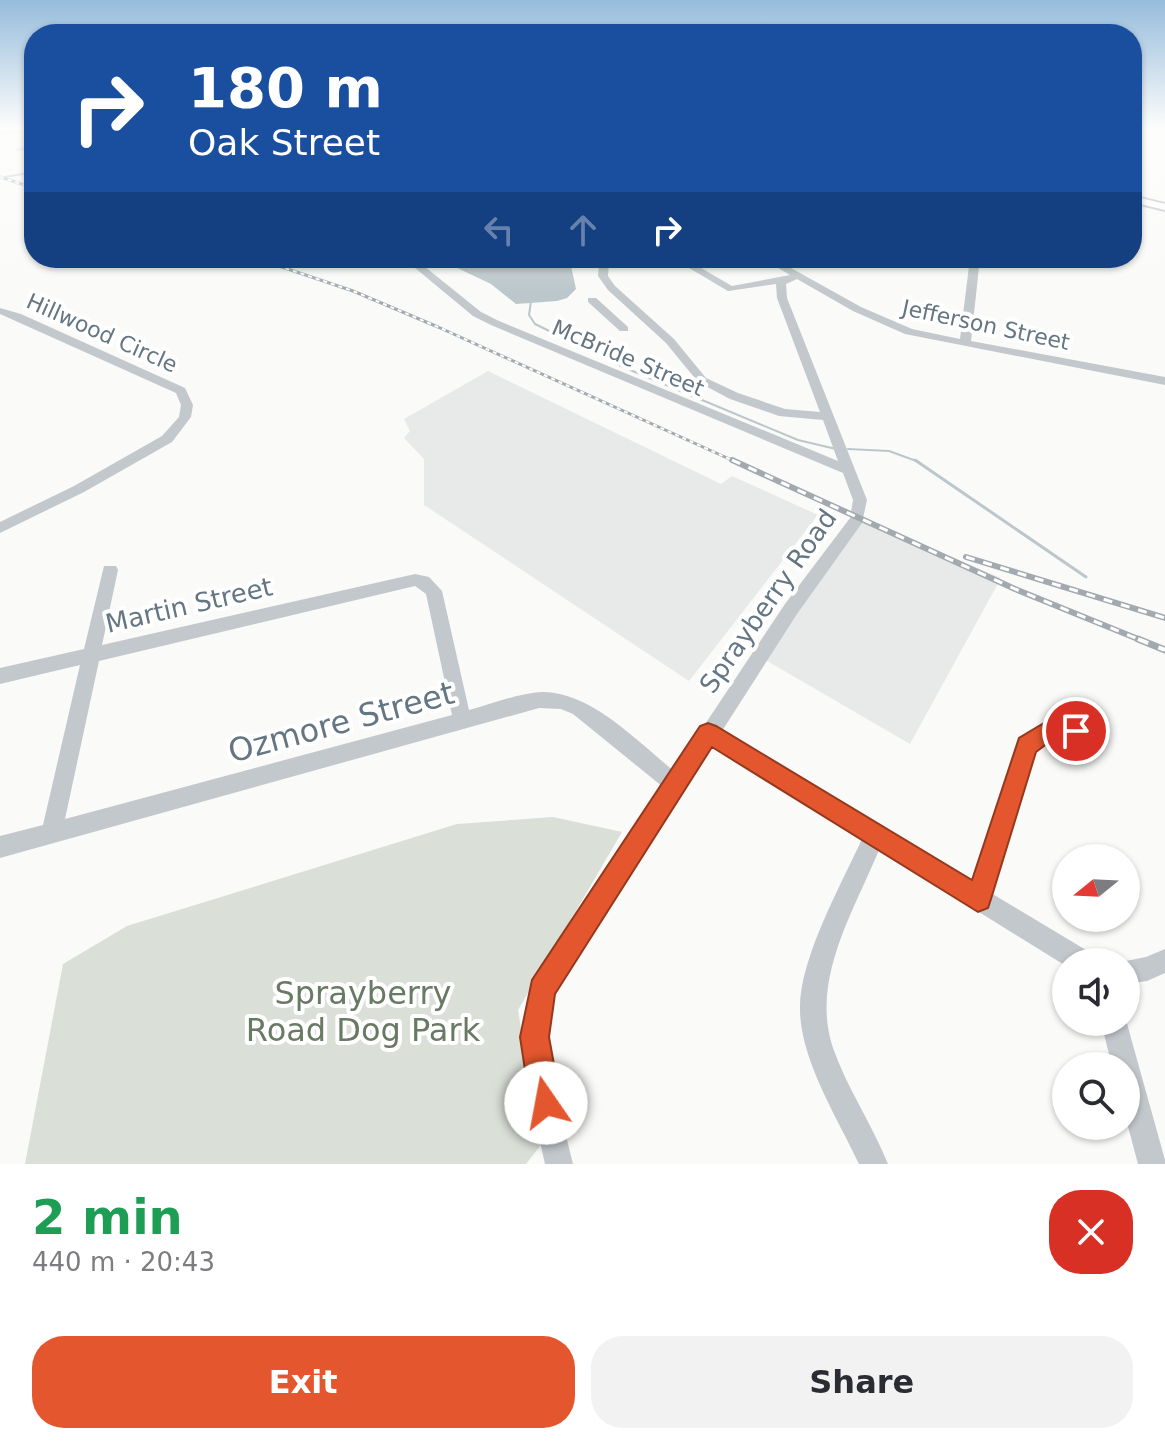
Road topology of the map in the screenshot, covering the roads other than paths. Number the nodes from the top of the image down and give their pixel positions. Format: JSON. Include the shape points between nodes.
{"nodes":[{"id":1,"x":1142,"y":197,"type":"edge"},
{"id":2,"x":1142,"y":199,"type":"edge"},
{"id":3,"x":1165,"y":200,"type":"edge"},
{"id":4,"x":1165,"y":207,"type":"edge"},
{"id":5,"x":420,"y":268,"type":"edge"},
{"id":6,"x":604,"y":268,"type":"edge"},
{"id":7,"x":693,"y":268,"type":"edge"},
{"id":8,"x":778,"y":268,"type":"edge"},
{"id":9,"x":974,"y":268,"type":"edge"},
{"id":10,"x":791,"y":278,"type":"junction"},
{"id":11,"x":592,"y":300,"type":"dead end"},
{"id":12,"x":635,"y":309,"type":"junction"},
{"id":13,"x":0,"y":311,"type":"edge"},
{"id":14,"x":608,"y":315,"type":"junction"},
{"id":15,"x":624,"y":329,"type":"dead end"},
{"id":16,"x":965,"y":344,"type":"junction"},
{"id":17,"x":1165,"y":381,"type":"edge"},
{"id":18,"x":829,"y":417,"type":"junction"},
{"id":19,"x":848,"y":470,"type":"junction"},
{"id":20,"x":0,"y":528,"type":"edge"},
{"id":21,"x":110,"y":570,"type":"dead end"},
{"id":22,"x":93,"y":655,"type":"junction"},
{"id":23,"x":0,"y":676,"type":"edge"},
{"id":24,"x":462,"y":720,"type":"junction"},
{"id":25,"x":1098,"y":730,"type":"dead end"},
{"id":26,"x":708,"y":733,"type":"junction"},
{"id":27,"x":675,"y":784,"type":"junction"},
{"id":28,"x":52,"y":832,"type":"junction"},
{"id":29,"x":874,"y":836,"type":"junction"},
{"id":30,"x":0,"y":847,"type":"edge"},
{"id":31,"x":978,"y":899,"type":"junction"},
{"id":32,"x":1059,"y":948,"type":"edge"},
{"id":33,"x":1165,"y":961,"type":"edge"},
{"id":34,"x":1140,"y":970,"type":"edge"},
{"id":35,"x":1140,"y":1120,"type":"edge"},
{"id":36,"x":559,"y":1164,"type":"edge"},
{"id":37,"x":874,"y":1164,"type":"edge"},
{"id":38,"x":1152,"y":1164,"type":"edge"}],
"edges":[{"from":1,"to":3,"type":"main road"},
{"from":2,"to":4,"type":"main road"},
{"from":5,"to":19,"type":"street","name":"McBride Street","via":[[495,323]]},
{"from":6,"to":12,"type":"street","via":[[605,281]]},
{"from":7,"to":10,"type":"street","via":[[737,290]]},
{"from":8,"to":10,"type":"street","name":"Jefferson Street"},
{"from":9,"to":16,"type":"street"},
{"from":10,"to":16,"type":"street","name":"Jefferson Street","via":[[891,326]]},
{"from":10,"to":18,"type":"street","name":"Sprayberry Road","via":[[780,288],[782,298]]},
{"from":11,"to":14,"type":"street"},
{"from":12,"to":14,"type":"street"},
{"from":12,"to":18,"type":"street","via":[[702,380],[783,413]]},
{"from":13,"to":20,"type":"street","name":"Hillwood Circle","via":[[181,391],[188,415],[180,429],[157,445]]},
{"from":14,"to":15,"type":"street"},
{"from":16,"to":17,"type":"street","name":"Jefferson Street"},
{"from":18,"to":19,"type":"street","name":"Sprayberry Road"},
{"from":19,"to":26,"type":"street","name":"Sprayberry Road","via":[[860,500],[857,519]]},
{"from":21,"to":22,"type":"street"},
{"from":22,"to":23,"type":"street","name":"Martin Street"},
{"from":22,"to":24,"type":"street","name":"Martin Street","via":[[423,581],[434,591]]},
{"from":22,"to":28,"type":"street"},
{"from":24,"to":27,"type":"street","name":"Ozmore Street","via":[[539,700],[571,703]]},
{"from":24,"to":28,"type":"street","name":"Ozmore Street"},
{"from":25,"to":31,"type":"street","via":[[1044,733],[1027,745]]},
{"from":26,"to":27,"type":"street","name":"Sprayberry Road"},
{"from":26,"to":29,"type":"street"},
{"from":27,"to":36,"type":"street","name":"Sprayberry Road","via":[[542,990],[535,1052]]},
{"from":28,"to":30,"type":"street","name":"Ozmore Street"},
{"from":29,"to":31,"type":"street"},
{"from":29,"to":37,"type":"street","via":[[817,974],[812,1010],[819,1046]]},
{"from":31,"to":32,"type":"street"},
{"from":33,"to":34,"type":"street"},
{"from":35,"to":38,"type":"street"}]}
